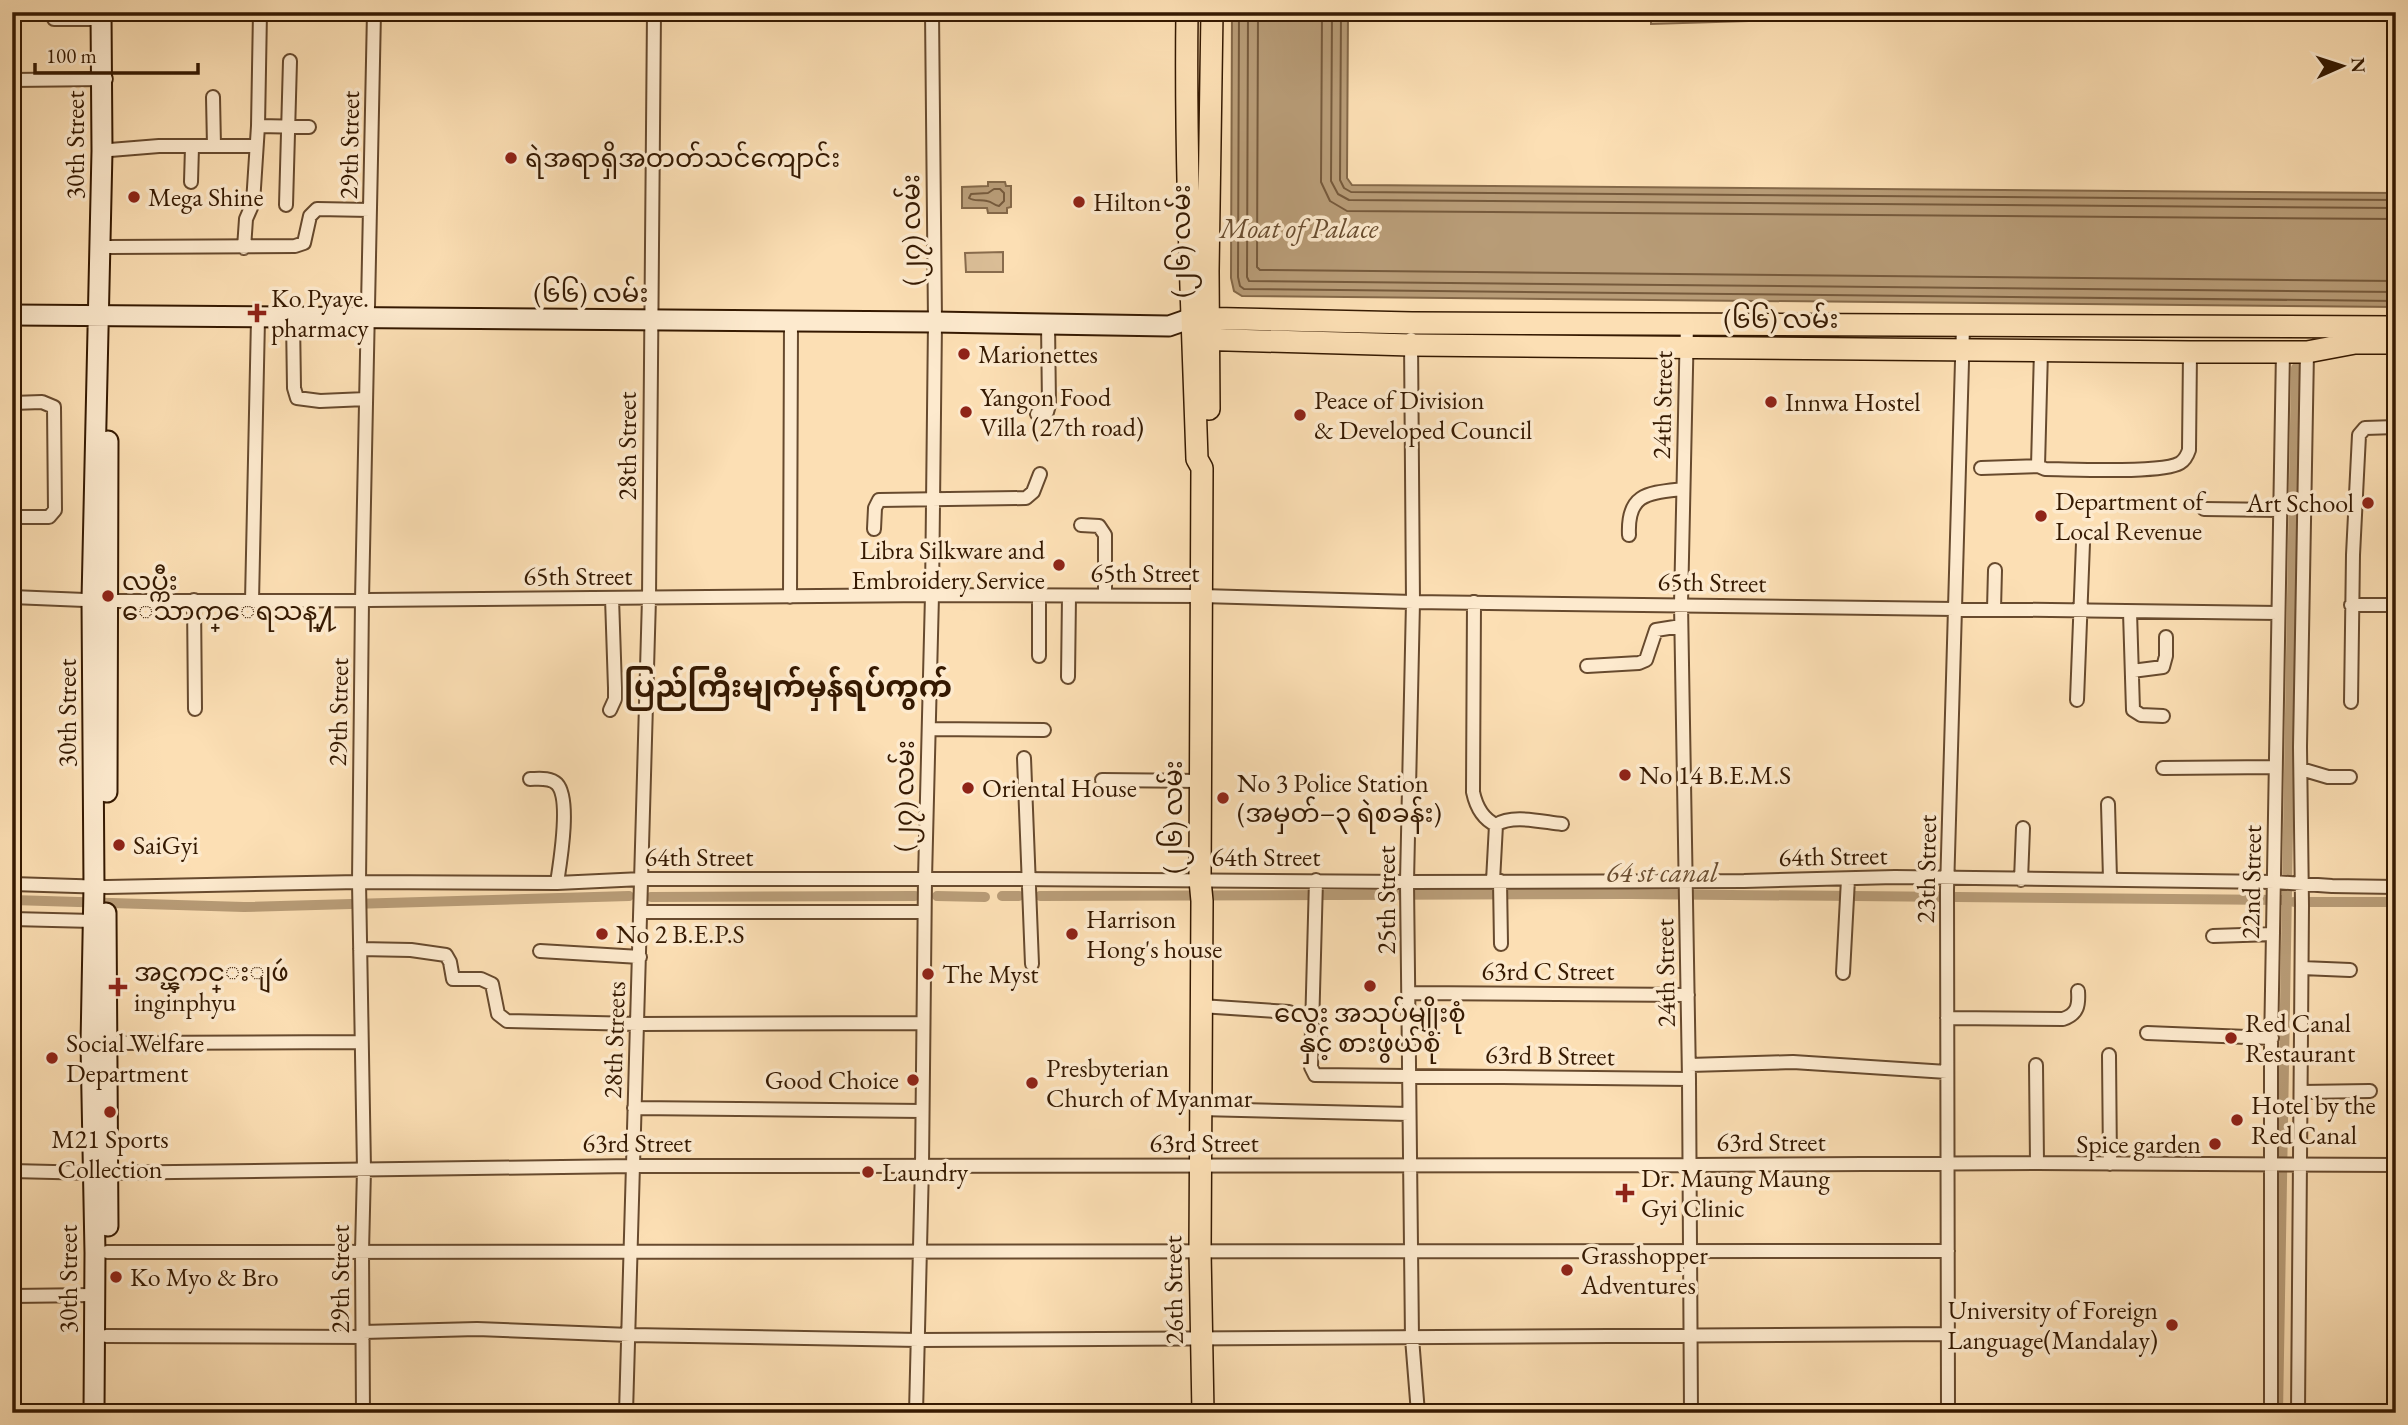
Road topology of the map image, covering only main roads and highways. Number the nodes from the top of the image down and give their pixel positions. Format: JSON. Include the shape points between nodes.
{"nodes":[{"id":1,"x":1187,"y":12,"type":"edge"},
{"id":2,"x":1212,"y":12,"type":"edge"},
{"id":3,"x":104,"y":15,"type":"edge"},
{"id":4,"x":106,"y":79,"type":"junction"},
{"id":5,"x":12,"y":315,"type":"edge"},
{"id":6,"x":104,"y":316,"type":"junction"},
{"id":7,"x":2396,"y":327,"type":"edge"},
{"id":8,"x":1201,"y":329,"type":"junction"},
{"id":9,"x":1411,"y":334,"type":"junction"},
{"id":10,"x":2396,"y":343,"type":"edge"},
{"id":11,"x":99,"y":901,"type":"junction"},
{"id":12,"x":1200,"y":1166,"type":"joint"},
{"id":13,"x":101,"y":1173,"type":"junction"},
{"id":14,"x":94,"y":1413,"type":"edge"},
{"id":15,"x":106,"y":1413,"type":"edge"},
{"id":16,"x":1203,"y":1413,"type":"edge"}],
"edges":[{"from":1,"to":8,"type":"main road","name":"(၂၆) လမ်း","via":[[1188,165]]},
{"from":2,"to":8,"type":"main road","name":"(၂၆) လမ်း"},
{"from":3,"to":4,"type":"main road","name":"30th Street"},
{"from":4,"to":6,"type":"main road","name":"30th Street"},
{"from":4,"to":6,"type":"main road","name":"30th Street","via":[[110,150]]},
{"from":5,"to":6,"type":"main road","name":"(၆၆) လမ်း"},
{"from":6,"to":8,"type":"main road","name":"(၆၆) လမ်း","via":[[935,322]]},
{"from":6,"to":11,"type":"main road","name":"30th Street"},
{"from":7,"to":9,"type":"main road","name":"(၆၆) လမ်း","via":[[1687,323]]},
{"from":8,"to":9,"type":"main road","name":"(၆၆) လမ်း"},
{"from":8,"to":12,"type":"main road","name":"(၂၆) လမ်း","via":[[1209,459],[1202,468]]},
{"from":9,"to":10,"type":"main road","name":"(၆၆) လမ်း","via":[[1685,347],[2190,352],[2307,352],[2355,343]]},
{"from":11,"to":13,"type":"main road","name":"30th Street","via":[[108,1043]]},
{"from":11,"to":13,"type":"main road","name":"30th Street","via":[[92,1056]]},
{"from":12,"to":16,"type":"main road","name":"26th Street"},
{"from":13,"to":14,"type":"main road","name":"30th Street"},
{"from":13,"to":15,"type":"main road","name":"30th Street","via":[[107,1252]]}]}
